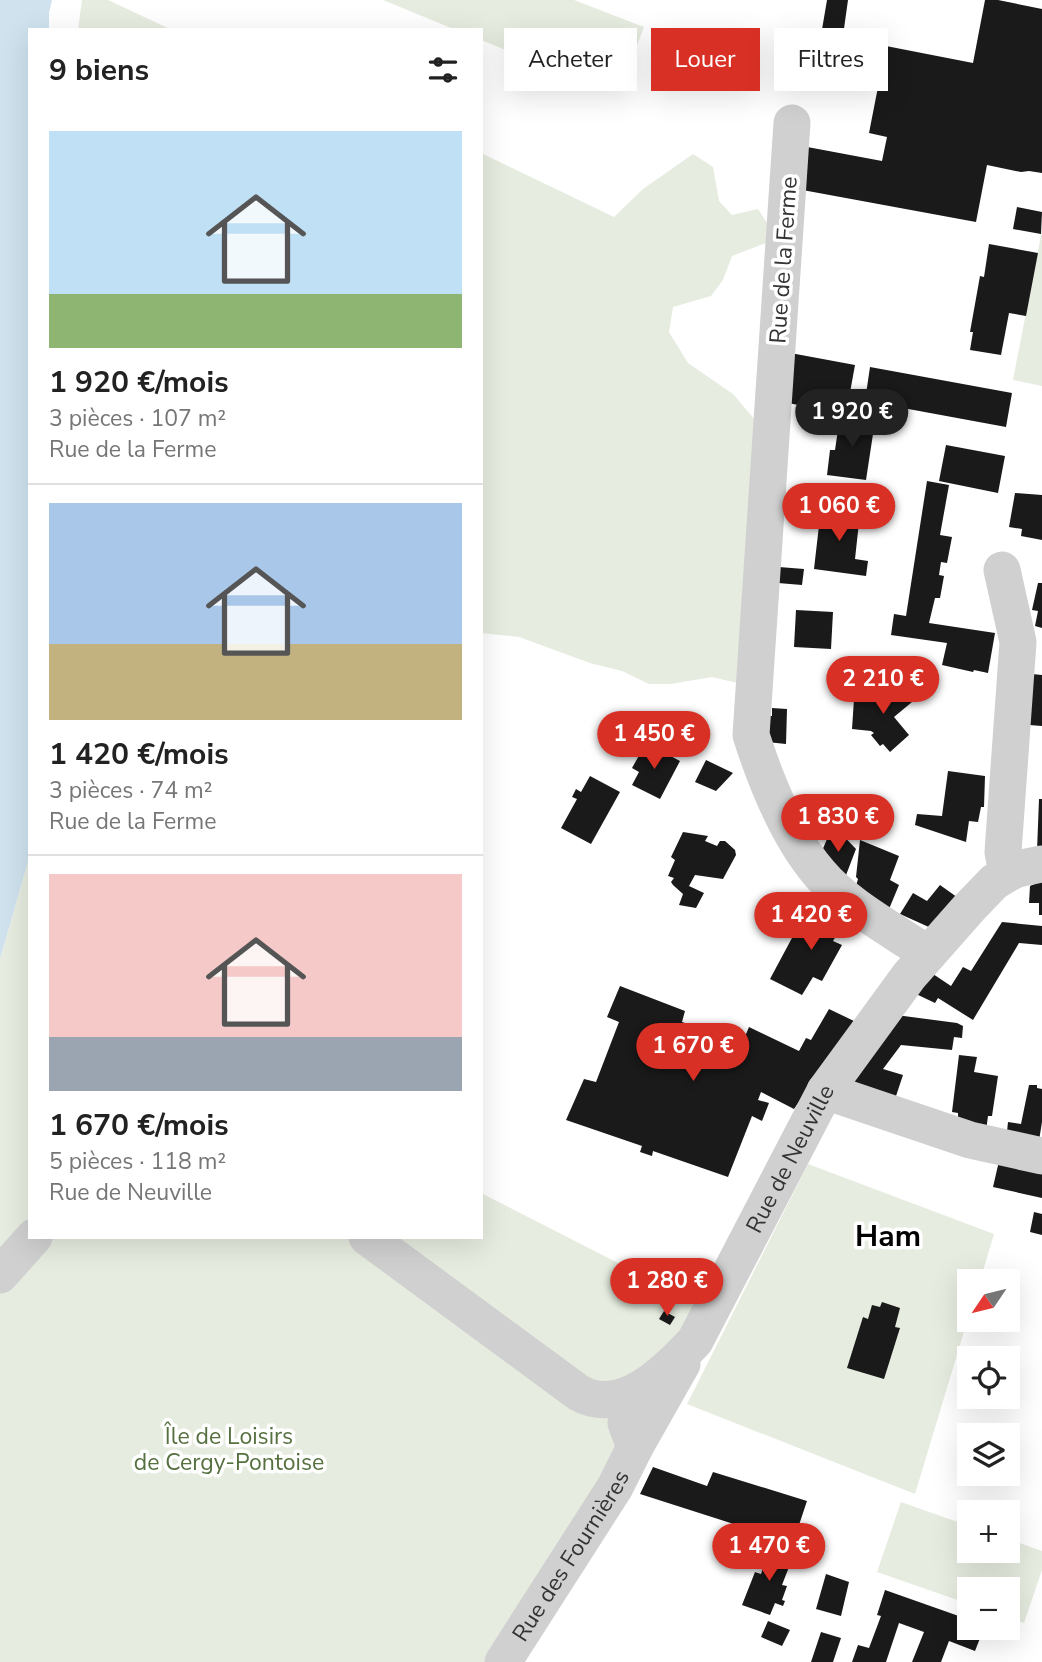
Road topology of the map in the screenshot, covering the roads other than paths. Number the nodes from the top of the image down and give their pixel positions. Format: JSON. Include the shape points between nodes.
{"nodes":[{"id":1,"x":792,"y":123,"type":"dead end"},
{"id":2,"x":1002,"y":570,"type":"dead end"},
{"id":3,"x":1042,"y":864,"type":"edge"},
{"id":4,"x":1007,"y":874,"type":"junction"},
{"id":5,"x":928,"y":954,"type":"junction"},
{"id":6,"x":825,"y":1091,"type":"junction"},
{"id":7,"x":1042,"y":1156,"type":"edge"},
{"id":8,"x":32,"y":1239,"type":"edge"},
{"id":9,"x":370,"y":1239,"type":"edge"},
{"id":10,"x":0,"y":1275,"type":"edge"},
{"id":11,"x":695,"y":1341,"type":"junction"},
{"id":12,"x":617,"y":1399,"type":"junction"},
{"id":13,"x":635,"y":1447,"type":"junction"},
{"id":14,"x":503,"y":1662,"type":"edge"}],
"edges":[{"from":1,"to":5,"type":"street","name":"Rue de la Ferme","via":[[751,735],[786,820],[820,875],[843,897]]},
{"from":2,"to":4,"type":"street","via":[[1018,642],[1003,852]]},
{"from":3,"to":4,"type":"street","name":"Rue de Neuville"},
{"from":4,"to":5,"type":"street","name":"Rue de Neuville","via":[[994,882]]},
{"from":5,"to":6,"type":"street","name":"Rue de Neuville"},
{"from":6,"to":7,"type":"street","via":[[970,1140]]},
{"from":6,"to":11,"type":"street","name":"Rue de Neuville"},
{"from":8,"to":10,"type":"street"},
{"from":9,"to":12,"type":"street","via":[[579,1393],[601,1401]]},
{"from":11,"to":12,"type":"street","name":"Rue de Neuville","via":[[657,1377]]},
{"from":11,"to":13,"type":"street","name":"Rue des Fournières"},
{"from":12,"to":13,"type":"street"},
{"from":13,"to":14,"type":"street","name":"Rue des Fournières"}]}
